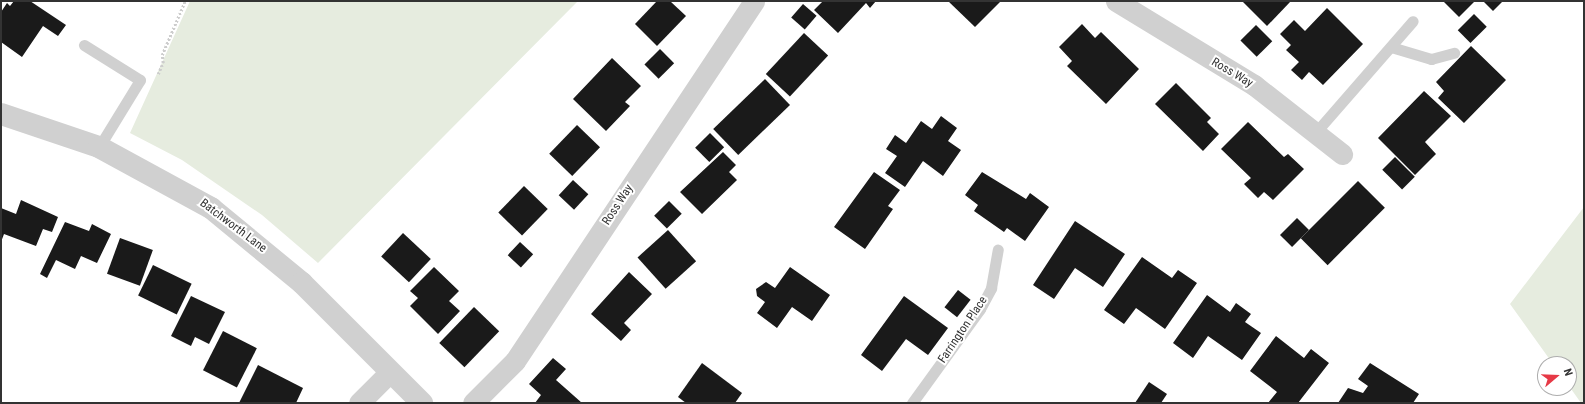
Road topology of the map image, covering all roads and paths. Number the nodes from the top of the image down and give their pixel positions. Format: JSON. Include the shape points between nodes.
{"nodes":[{"id":1,"x":754,"y":1,"type":"edge"},
{"id":2,"x":1127,"y":3,"type":"edge"},
{"id":3,"x":1413,"y":21,"type":"dead end"},
{"id":4,"x":84,"y":45,"type":"dead end"},
{"id":5,"x":1391,"y":47,"type":"junction"},
{"id":6,"x":1454,"y":53,"type":"dead end"},
{"id":7,"x":1,"y":114,"type":"edge"},
{"id":8,"x":1316,"y":132,"type":"junction"},
{"id":9,"x":99,"y":147,"type":"junction"},
{"id":10,"x":1342,"y":154,"type":"dead end"},
{"id":11,"x":998,"y":250,"type":"dead end"},
{"id":12,"x":390,"y":372,"type":"junction"},
{"id":13,"x":359,"y":403,"type":"edge"},
{"id":14,"x":422,"y":403,"type":"edge"},
{"id":15,"x":473,"y":403,"type":"edge"},
{"id":16,"x":912,"y":403,"type":"edge"}],
"edges":[{"from":1,"to":15,"type":"street","name":"Ross Way","via":[[519,356]]},
{"from":2,"to":8,"type":"street","name":"Ross Way","via":[[1254,85]]},
{"from":3,"to":5,"type":"lane"},
{"from":4,"to":9,"type":"lane","via":[[140,80]]},
{"from":5,"to":6,"type":"lane","via":[[1431,59]]},
{"from":5,"to":8,"type":"lane"},
{"from":7,"to":9,"type":"street","name":"Batchworth Lane"},
{"from":8,"to":10,"type":"street","name":"Ross Way"},
{"from":9,"to":12,"type":"street","name":"Batchworth Lane","via":[[211,208],[252,239],[302,283]]},
{"from":11,"to":16,"type":"lane","name":"Farrington Place","via":[[991,288],[980,309]]},
{"from":12,"to":13,"type":"street"},
{"from":12,"to":14,"type":"street","name":"Batchworth Lane"}]}
